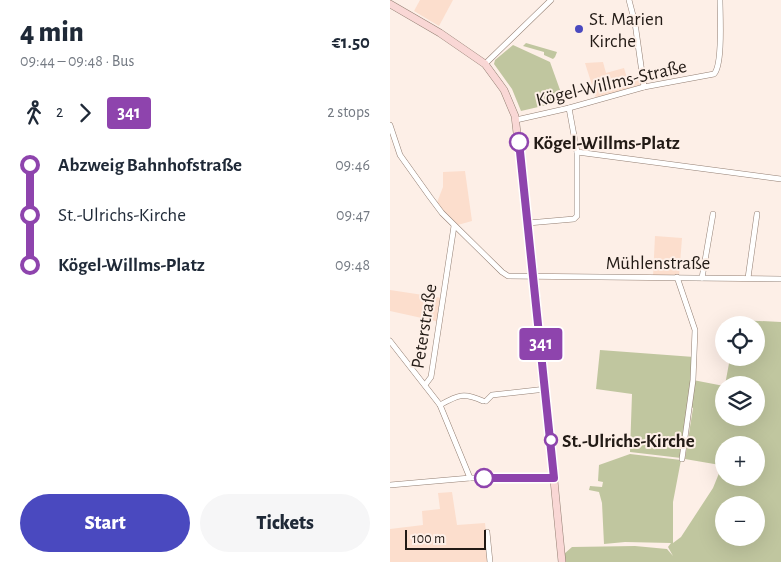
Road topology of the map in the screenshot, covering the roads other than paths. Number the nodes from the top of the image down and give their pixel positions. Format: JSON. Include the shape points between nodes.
{"nodes":[{"id":1,"x":551,"y":0,"type":"edge"},
{"id":2,"x":629,"y":0,"type":"edge"},
{"id":3,"x":720,"y":0,"type":"edge"},
{"id":4,"x":390,"y":4,"type":"edge"},
{"id":5,"x":485,"y":64,"type":"junction"},
{"id":6,"x":644,"y":87,"type":"junction"},
{"id":7,"x":569,"y":108,"type":"junction"},
{"id":8,"x":516,"y":120,"type":"junction"},
{"id":9,"x":390,"y":125,"type":"edge"},
{"id":10,"x":577,"y":152,"type":"junction"},
{"id":11,"x":781,"y":179,"type":"edge"},
{"id":12,"x":713,"y":214,"type":"dead end"},
{"id":13,"x":757,"y":214,"type":"dead end"},
{"id":14,"x":528,"y":223,"type":"junction"},
{"id":15,"x":454,"y":226,"type":"junction"},
{"id":16,"x":534,"y":276,"type":"junction"},
{"id":17,"x":678,"y":277,"type":"junction"},
{"id":18,"x":702,"y":278,"type":"junction"},
{"id":19,"x":748,"y":278,"type":"junction"},
{"id":20,"x":781,"y":279,"type":"edge"},
{"id":21,"x":390,"y":341,"type":"edge"},
{"id":22,"x":425,"y":385,"type":"junction"},
{"id":23,"x":546,"y":389,"type":"junction"},
{"id":24,"x":440,"y":405,"type":"junction"},
{"id":25,"x":682,"y":459,"type":"dead end"},
{"id":26,"x":470,"y":478,"type":"junction"},
{"id":27,"x":554,"y":478,"type":"junction"},
{"id":28,"x":390,"y":486,"type":"edge"},
{"id":29,"x":487,"y":532,"type":"dead end"},
{"id":30,"x":490,"y":562,"type":"edge"},
{"id":31,"x":562,"y":562,"type":"edge"}],
"edges":[{"from":1,"to":5,"type":"street"},
{"from":2,"to":6,"type":"street"},
{"from":3,"to":6,"type":"street","name":"Kögel-Willms-Straße","via":[[718,67],[714,74]]},
{"from":4,"to":5,"type":"street"},
{"from":5,"to":8,"type":"street","via":[[504,90]]},
{"from":6,"to":7,"type":"street","name":"Kögel-Willms-Straße"},
{"from":7,"to":8,"type":"street","name":"Kögel-Willms-Straße"},
{"from":7,"to":10,"type":"street"},
{"from":8,"to":14,"type":"street"},
{"from":9,"to":15,"type":"street","name":"Mühlenstraße","via":[[400,155]]},
{"from":10,"to":11,"type":"street"},
{"from":10,"to":14,"type":"street","via":[[578,216]]},
{"from":12,"to":18,"type":"street"},
{"from":13,"to":19,"type":"street"},
{"from":14,"to":16,"type":"street"},
{"from":15,"to":16,"type":"street","name":"Mühlenstraße","via":[[502,272],[513,276]]},
{"from":15,"to":22,"type":"street","name":"Peterstraße","via":[[431,377]]},
{"from":16,"to":17,"type":"street","name":"Mühlenstraße"},
{"from":16,"to":23,"type":"street"},
{"from":17,"to":18,"type":"street","name":"Mühlenstraße"},
{"from":17,"to":25,"type":"street","via":[[696,330]]},
{"from":18,"to":19,"type":"street","name":"Mühlenstraße"},
{"from":19,"to":20,"type":"street","name":"Mühlenstraße"},
{"from":21,"to":22,"type":"street"},
{"from":22,"to":24,"type":"street","name":"Peterstraße"},
{"from":23,"to":24,"type":"street","via":[[492,394],[484,401],[474,395],[464,395]]},
{"from":23,"to":27,"type":"street"},
{"from":24,"to":26,"type":"street","name":"Peterstraße"},
{"from":26,"to":27,"type":"street"},
{"from":26,"to":28,"type":"street"},
{"from":27,"to":31,"type":"street"},
{"from":29,"to":30,"type":"street"}]}
